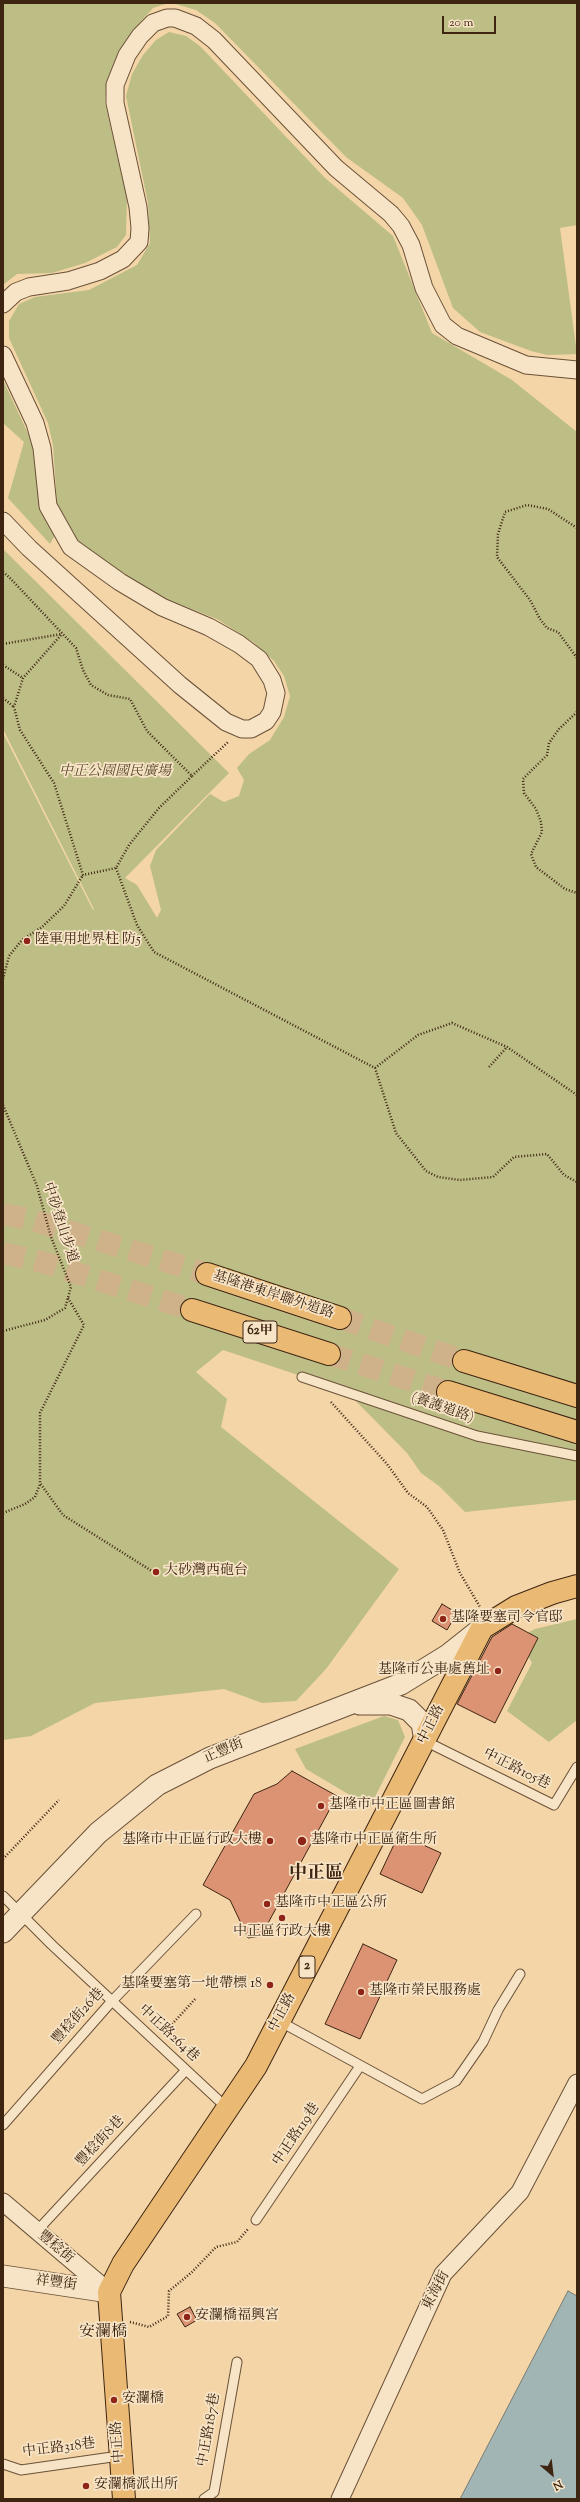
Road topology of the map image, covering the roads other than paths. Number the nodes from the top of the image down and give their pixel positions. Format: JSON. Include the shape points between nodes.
{"nodes":[{"id":1,"x":3,"y":304,"type":"edge"},
{"id":2,"x":3,"y":355,"type":"edge"},
{"id":3,"x":577,"y":370,"type":"edge"},
{"id":4,"x":3,"y":521,"type":"edge"},
{"id":5,"x":206,"y":1274,"type":"tunnel mouth"},
{"id":6,"x":192,"y":1310,"type":"tunnel mouth"},
{"id":7,"x":340,"y":1318,"type":"tunnel mouth"},
{"id":8,"x":329,"y":1354,"type":"tunnel mouth"},
{"id":9,"x":464,"y":1360,"type":"tunnel mouth"},
{"id":10,"x":302,"y":1377,"type":"dead end"},
{"id":11,"x":448,"y":1392,"type":"tunnel mouth"},
{"id":12,"x":577,"y":1396,"type":"edge"},
{"id":13,"x":577,"y":1432,"type":"edge"},
{"id":14,"x":577,"y":1456,"type":"edge"},
{"id":15,"x":577,"y":1586,"type":"edge"},
{"id":16,"x":486,"y":1626,"type":"junction"},
{"id":17,"x":350,"y":1704,"type":"junction"},
{"id":18,"x":425,"y":1741,"type":"junction"},
{"id":19,"x":577,"y":1767,"type":"edge"},
{"id":20,"x":3,"y":1896,"type":"edge"},
{"id":21,"x":20,"y":1913,"type":"junction"},
{"id":22,"x":196,"y":1914,"type":"dead end"},
{"id":23,"x":3,"y":1932,"type":"edge"},
{"id":24,"x":520,"y":1974,"type":"dead end"},
{"id":25,"x":112,"y":2001,"type":"junction"},
{"id":26,"x":279,"y":2021,"type":"junction"},
{"id":27,"x":360,"y":2066,"type":"junction"},
{"id":28,"x":186,"y":2070,"type":"junction"},
{"id":29,"x":577,"y":2082,"type":"edge"},
{"id":30,"x":228,"y":2109,"type":"junction"},
{"id":31,"x":3,"y":2125,"type":"edge"},
{"id":32,"x":3,"y":2202,"type":"edge"},
{"id":33,"x":256,"y":2220,"type":"road end"},
{"id":34,"x":36,"y":2232,"type":"junction"},
{"id":35,"x":3,"y":2276,"type":"edge"},
{"id":36,"x":109,"y":2292,"type":"junction"},
{"id":37,"x":237,"y":2362,"type":"dead end"},
{"id":38,"x":119,"y":2456,"type":"junction"},
{"id":39,"x":3,"y":2464,"type":"edge"},
{"id":40,"x":124,"y":2499,"type":"edge"},
{"id":41,"x":204,"y":2499,"type":"edge"},
{"id":42,"x":340,"y":2499,"type":"edge"}],
"edges":[{"from":1,"to":3,"type":"street","via":[[16,292],[29,287],[68,281],[100,271],[123,259],[139,242],[138,207],[115,103],[115,84],[127,55],[140,36],[153,23],[175,18],[196,26],[214,40],[336,168],[401,226],[411,245],[424,288],[438,318],[446,328],[483,348],[526,365]]},
{"from":2,"to":4,"type":"street","via":[[35,423],[42,448],[48,506],[71,547],[94,565],[162,607],[209,627],[239,644],[265,665],[276,693],[274,708],[266,721],[258,726],[242,729],[226,722],[180,685],[29,548]]},
{"from":5,"to":7,"type":"main road","name":"基隆港東岸聯外道路"},
{"from":6,"to":8,"type":"main road","number":"62甲"},
{"from":9,"to":12,"type":"main road"},
{"from":10,"to":14,"type":"lane","name":"(養護道路)","via":[[477,1436]]},
{"from":11,"to":13,"type":"main road"},
{"from":15,"to":16,"type":"main road","via":[[516,1607]]},
{"from":16,"to":17,"type":"street","name":"正豐街","via":[[448,1655],[401,1684]]},
{"from":16,"to":18,"type":"main road","name":"中正路","number":"2"},
{"from":17,"to":18,"type":"street","via":[[391,1704],[409,1710],[422,1723]]},
{"from":17,"to":21,"type":"street","name":"正豐街","via":[[210,1758],[157,1785],[98,1833]]},
{"from":18,"to":19,"type":"lane","name":"中正路105巷","via":[[554,1805]]},
{"from":18,"to":26,"type":"main road","name":"中正路","number":"2"},
{"from":20,"to":21,"type":"lane","name":"中正路264巷"},
{"from":21,"to":23,"type":"street","name":"正豐街"},
{"from":21,"to":25,"type":"lane","name":"中正路264巷"},
{"from":22,"to":25,"type":"lane","name":"豐稔街26巷"},
{"from":24,"to":27,"type":"lane","via":[[498,2010],[484,2042],[456,2082],[422,2100]]},
{"from":25,"to":28,"type":"lane","name":"中正路264巷"},
{"from":25,"to":31,"type":"lane","name":"豐稔街26巷"},
{"from":26,"to":27,"type":"lane"},
{"from":26,"to":30,"type":"main road","name":"中正路","number":"2","via":[[256,2066]]},
{"from":27,"to":33,"type":"lane","name":"中正路119巷"},
{"from":28,"to":30,"type":"lane","name":"中正路264巷"},
{"from":28,"to":34,"type":"lane","name":"豐稔街8巷"},
{"from":29,"to":42,"type":"street","name":"東海街","via":[[520,2192],[443,2274]]},
{"from":30,"to":36,"type":"main road","name":"中正路","number":"2","via":[[123,2264]]},
{"from":32,"to":34,"type":"street","name":"豐稔街"},
{"from":34,"to":36,"type":"street","name":"豐稔街"},
{"from":35,"to":36,"type":"street","name":"祥豐街"},
{"from":36,"to":38,"type":"main road","name":"中正路","number":"2"},
{"from":37,"to":41,"type":"lane","name":"中正路187巷","via":[[214,2492]]},
{"from":38,"to":39,"type":"lane","name":"中正路318巷","via":[[21,2470]]},
{"from":38,"to":40,"type":"main road","name":"中正路","number":"2"}]}
